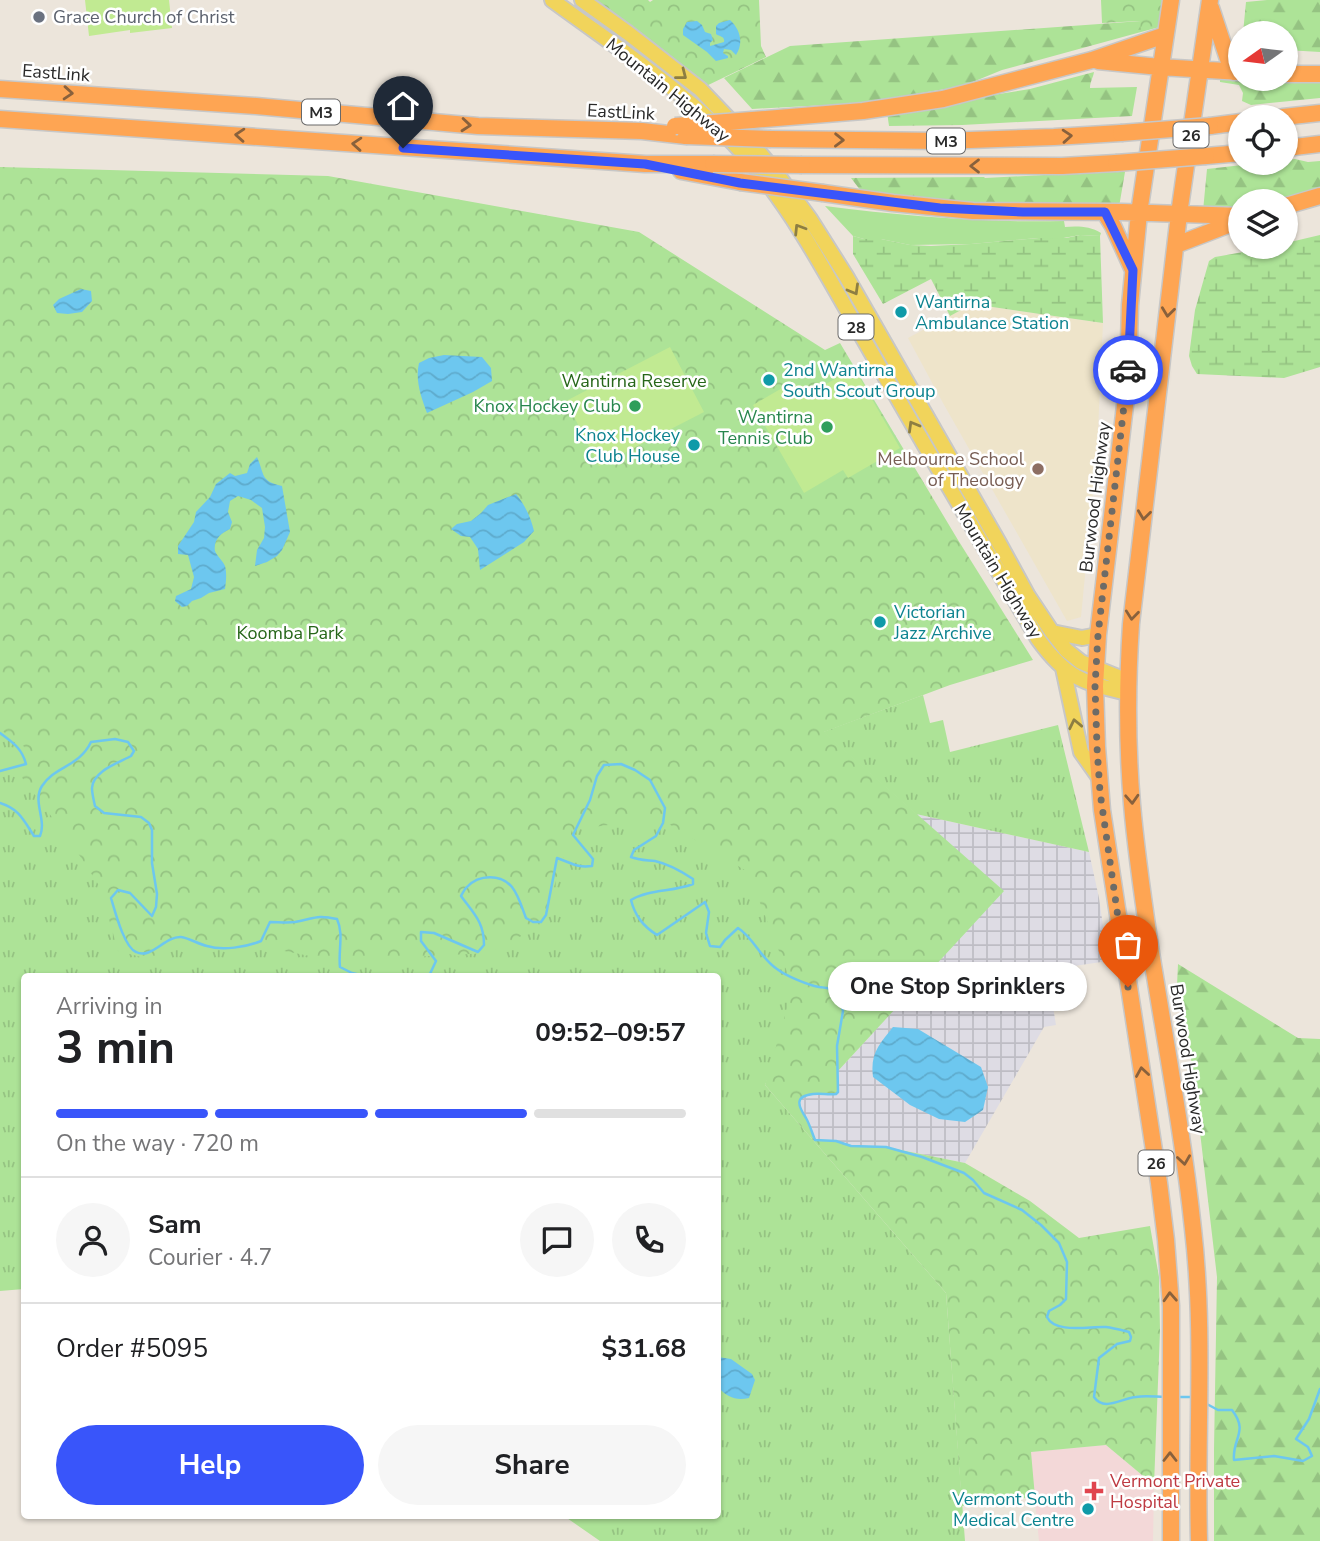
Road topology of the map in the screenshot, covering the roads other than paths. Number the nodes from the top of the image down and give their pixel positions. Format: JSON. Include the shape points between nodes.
{"nodes":[{"id":1,"x":552,"y":0,"type":"edge"},
{"id":2,"x":582,"y":0,"type":"edge"},
{"id":3,"x":1171,"y":0,"type":"edge"},
{"id":4,"x":1210,"y":2,"type":"edge"},
{"id":5,"x":628,"y":33,"type":"junction"},
{"id":6,"x":1165,"y":35,"type":"junction"},
{"id":7,"x":612,"y":43,"type":"junction"},
{"id":8,"x":1228,"y":56,"type":"edge"},
{"id":9,"x":1092,"y":61,"type":"junction"},
{"id":10,"x":1160,"y":67,"type":"junction"},
{"id":11,"x":1200,"y":70,"type":"junction"},
{"id":12,"x":1228,"y":72,"type":"edge"},
{"id":13,"x":1298,"y":74,"type":"edge"},
{"id":14,"x":1320,"y":74,"type":"edge"},
{"id":15,"x":0,"y":89,"type":"edge"},
{"id":16,"x":1320,"y":113,"type":"edge"},
{"id":17,"x":1298,"y":115,"type":"edge"},
{"id":18,"x":0,"y":119,"type":"edge"},
{"id":19,"x":1228,"y":123,"type":"edge"},
{"id":20,"x":681,"y":131,"type":"junction"},
{"id":21,"x":1320,"y":144,"type":"edge"},
{"id":22,"x":1298,"y":147,"type":"edge"},
{"id":23,"x":1228,"y":154,"type":"edge"},
{"id":24,"x":645,"y":164,"type":"junction"},
{"id":25,"x":1320,"y":196,"type":"edge"},
{"id":26,"x":1298,"y":202,"type":"edge"},
{"id":27,"x":1105,"y":212,"type":"junction"},
{"id":28,"x":1139,"y":213,"type":"junction"},
{"id":29,"x":1179,"y":215,"type":"junction"},
{"id":30,"x":1228,"y":217,"type":"edge"},
{"id":31,"x":1228,"y":223,"type":"edge"},
{"id":32,"x":1176,"y":245,"type":"junction"},
{"id":33,"x":1133,"y":270,"type":"junction"},
{"id":34,"x":975,"y":501,"type":"junction"},
{"id":35,"x":962,"y":509,"type":"junction"},
{"id":36,"x":1052,"y":632,"type":"junction"},
{"id":37,"x":1098,"y":635,"type":"junction"},
{"id":38,"x":1063,"y":668,"type":"junction"},
{"id":39,"x":1096,"y":669,"type":"junction"},
{"id":40,"x":1095,"y":686,"type":"junction"},
{"id":41,"x":1128,"y":687,"type":"junction"},
{"id":42,"x":1098,"y":776,"type":"junction"},
{"id":43,"x":1124,"y":962,"type":"junction"},
{"id":44,"x":1154,"y":972,"type":"junction"},
{"id":45,"x":1171,"y":1541,"type":"edge"},
{"id":46,"x":1199,"y":1541,"type":"edge"}],
"edges":[{"from":1,"to":7,"type":"main road","name":"Mountain Highway","number":"28"},
{"from":2,"to":5,"type":"main road","name":"Mountain Highway","number":"28"},
{"from":3,"to":6,"type":"highway","name":"Burwood Highway","number":"26"},
{"from":4,"to":8,"type":"highway"},
{"from":4,"to":11,"type":"highway","name":"Burwood Highway","number":"26"},
{"from":5,"to":7,"type":"main road"},
{"from":5,"to":34,"type":"main road","name":"Mountain Highway","number":"28","one_way":true,"via":[[700,89],[774,170],[824,241]]},
{"from":6,"to":9,"type":"highway"},
{"from":6,"to":10,"type":"highway","name":"Burwood Highway","number":"26"},
{"from":35,"to":7,"type":"main road","name":"Mountain Highway","number":"28","one_way":true,"via":[[773,191],[715,125]]},
{"from":9,"to":10,"type":"highway"},
{"from":9,"to":20,"type":"highway","bridge":true,"via":[[943,99]]},
{"from":10,"to":11,"type":"highway"},
{"from":10,"to":28,"type":"highway","name":"Burwood Highway","number":"26"},
{"from":11,"to":12,"type":"highway"},
{"from":11,"to":29,"type":"highway","name":"Burwood Highway","number":"26"},
{"from":13,"to":14,"type":"highway"},
{"from":15,"to":20,"type":"highway","name":"EastLink","number":"M3","one_way":true,"via":[[478,126]]},
{"from":16,"to":17,"type":"highway"},
{"from":24,"to":18,"type":"highway","number":"M3","one_way":true},
{"from":20,"to":19,"type":"highway","name":"EastLink","number":"M3","one_way":true,"bridge":true,"via":[[771,139],[943,141]]},
{"from":21,"to":22,"type":"highway"},
{"from":23,"to":24,"type":"highway","number":"M3","one_way":true,"bridge":true,"via":[[1062,166]]},
{"from":24,"to":27,"type":"highway","bridge":true,"via":[[740,183],[904,205],[974,211]]},
{"from":25,"to":26,"type":"highway"},
{"from":27,"to":28,"type":"highway"},
{"from":27,"to":33,"type":"highway"},
{"from":28,"to":29,"type":"highway"},
{"from":28,"to":33,"type":"highway","name":"Burwood Highway","number":"26"},
{"from":29,"to":30,"type":"highway"},
{"from":29,"to":32,"type":"highway","name":"Burwood Highway","number":"26"},
{"from":31,"to":32,"type":"highway"},
{"from":32,"to":41,"type":"highway","name":"Burwood Highway","number":"26","one_way":true,"via":[[1131,624]]},
{"from":33,"to":37,"type":"highway","name":"Burwood Highway","number":"26","via":[[1128,380]]},
{"from":34,"to":35,"type":"main road"},
{"from":34,"to":36,"type":"main road","name":"Mountain Highway","number":"28"},
{"from":35,"to":38,"type":"main road","name":"Mountain Highway","number":"28","via":[[1038,639]]},
{"from":36,"to":37,"type":"main road","via":[[1082,638]]},
{"from":36,"to":39,"type":"main road","name":"Mountain Highway","number":"28","via":[[1071,654]]},
{"from":37,"to":39,"type":"highway","name":"Burwood Highway","number":"26"},
{"from":38,"to":40,"type":"main road","name":"Mountain Highway","number":"28"},
{"from":42,"to":38,"type":"main road","one_way":true,"via":[[1081,752]]},
{"from":39,"to":40,"type":"highway","name":"Burwood Highway","number":"26"},
{"from":39,"to":41,"type":"main road","name":"Mountain Highway","number":"28"},
{"from":40,"to":41,"type":"main road","name":"Mountain Highway","number":"28"},
{"from":40,"to":42,"type":"highway","name":"Burwood Highway","number":"26"},
{"from":41,"to":44,"type":"highway","name":"Burwood Highway","number":"26","one_way":true,"via":[[1132,804]]},
{"from":42,"to":43,"type":"highway","name":"Burwood Highway","number":"26"},
{"from":43,"to":44,"type":"highway","via":[[1139,962]]},
{"from":45,"to":43,"type":"highway","name":"Burwood Highway","number":"26","one_way":true,"via":[[1171,1306],[1164,1213]]},
{"from":44,"to":46,"type":"highway","name":"Burwood Highway","number":"26","one_way":true,"via":[[1194,1229],[1200,1325]]}]}
